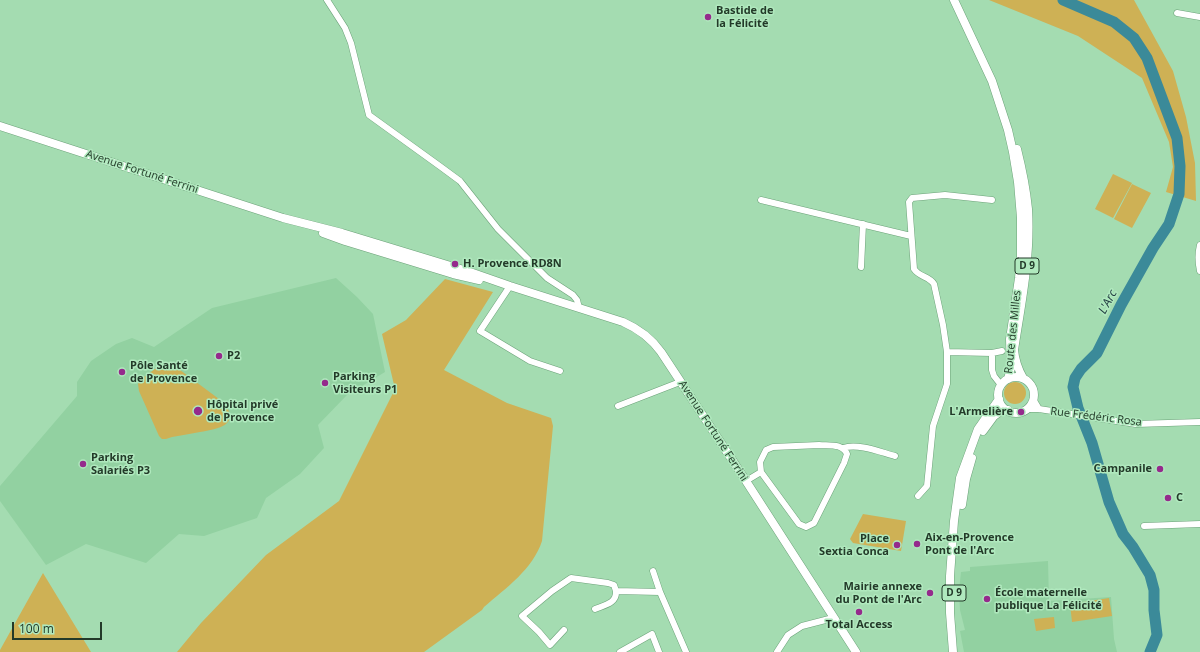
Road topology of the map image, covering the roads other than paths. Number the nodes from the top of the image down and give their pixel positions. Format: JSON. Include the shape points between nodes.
{"nodes":[{"id":1,"x":327,"y":0,"type":"edge"},
{"id":2,"x":954,"y":0,"type":"edge"},
{"id":3,"x":1177,"y":13,"type":"dead end"},
{"id":4,"x":1200,"y":17,"type":"edge"},
{"id":5,"x":1005,"y":119,"type":"junction"},
{"id":6,"x":0,"y":126,"type":"edge"},
{"id":7,"x":761,"y":200,"type":"dead end"},
{"id":8,"x":992,"y":200,"type":"dead end"},
{"id":9,"x":863,"y":224,"type":"junction"},
{"id":10,"x":911,"y":236,"type":"junction"},
{"id":11,"x":1200,"y":245,"type":"edge"},
{"id":12,"x":861,"y":267,"type":"dead end"},
{"id":13,"x":1200,"y":271,"type":"edge"},
{"id":14,"x":510,"y":286,"type":"junction"},
{"id":15,"x":578,"y":308,"type":"junction"},
{"id":16,"x":1002,"y":350,"type":"dead end"},
{"id":17,"x":947,"y":352,"type":"junction"},
{"id":18,"x":992,"y":353,"type":"junction"},
{"id":19,"x":560,"y":371,"type":"dead end"},
{"id":20,"x":1023,"y":378,"type":"junction"},
{"id":21,"x":680,"y":382,"type":"junction"},
{"id":22,"x":1003,"y":382,"type":"junction"},
{"id":23,"x":999,"y":399,"type":"junction"},
{"id":24,"x":1034,"y":399,"type":"junction"},
{"id":25,"x":618,"y":406,"type":"dead end"},
{"id":26,"x":1027,"y":409,"type":"junction"},
{"id":27,"x":1008,"y":410,"type":"junction"},
{"id":28,"x":1042,"y":410,"type":"junction"},
{"id":29,"x":1200,"y":422,"type":"edge"},
{"id":30,"x":843,"y":448,"type":"junction"},
{"id":31,"x":895,"y":456,"type":"dead end"},
{"id":32,"x":761,"y":472,"type":"junction"},
{"id":33,"x":746,"y":481,"type":"junction"},
{"id":34,"x":918,"y":496,"type":"dead end"},
{"id":35,"x":957,"y":518,"type":"junction"},
{"id":36,"x":1200,"y":524,"type":"edge"},
{"id":37,"x":1144,"y":526,"type":"dead end"},
{"id":38,"x":654,"y":571,"type":"dead end"},
{"id":39,"x":616,"y":591,"type":"junction"},
{"id":40,"x":660,"y":592,"type":"junction"},
{"id":41,"x":595,"y":609,"type":"dead end"},
{"id":42,"x":833,"y":618,"type":"junction"},
{"id":43,"x":564,"y":630,"type":"dead end"},
{"id":44,"x":620,"y":652,"type":"edge"},
{"id":45,"x":659,"y":652,"type":"edge"},
{"id":46,"x":686,"y":652,"type":"edge"},
{"id":47,"x":777,"y":652,"type":"edge"},
{"id":48,"x":856,"y":652,"type":"edge"},
{"id":49,"x":953,"y":652,"type":"edge"},
{"id":50,"x":958,"y":652,"type":"edge"}],
"edges":[{"from":1,"to":15,"type":"street","via":[[345,28],[351,43],[369,115],[460,181],[498,229],[547,278],[573,295]]},
{"from":2,"to":5,"type":"main road","name":"Route des Milles","number":"D 9","via":[[992,81]]},
{"from":3,"to":4,"type":"street"},
{"from":5,"to":20,"type":"main road","name":"Route des Milles","number":"D 9","via":[[1017,146],[1023,169],[1028,210],[1026,278],[1014,350],[1018,370]]},
{"from":5,"to":22,"type":"main road","name":"Route des Milles","number":"D 9","via":[[1018,182],[1022,241],[1010,339],[1011,368]]},
{"from":6,"to":14,"type":"main road","name":"Avenue Fortuné Ferrini","via":[[284,218],[340,240],[453,274]]},
{"from":7,"to":9,"type":"street"},
{"from":8,"to":10,"type":"street","via":[[945,195],[912,198],[908,202]]},
{"from":9,"to":10,"type":"street"},
{"from":9,"to":12,"type":"street"},
{"from":10,"to":17,"type":"street","via":[[914,269],[917,274],[931,279],[934,284]]},
{"from":11,"to":13,"type":"street"},
{"from":14,"to":15,"type":"main road","name":"Avenue Fortuné Ferrini"},
{"from":14,"to":19,"type":"street","via":[[480,330],[530,361]]},
{"from":15,"to":21,"type":"main road","name":"Avenue Fortuné Ferrini","via":[[633,326],[658,348]]},
{"from":16,"to":18,"type":"street"},
{"from":17,"to":18,"type":"street"},
{"from":17,"to":34,"type":"street","via":[[947,384],[933,426],[927,486]]},
{"from":18,"to":22,"type":"street","via":[[994,376]]},
{"from":20,"to":22,"type":"main road","via":[[1016,377]]},
{"from":20,"to":24,"type":"main road","via":[[1032,387]]},
{"from":21,"to":25,"type":"street"},
{"from":21,"to":33,"type":"main road","name":"Avenue Fortuné Ferrini"},
{"from":22,"to":23,"type":"main road","via":[[998,392]]},
{"from":23,"to":27,"type":"main road"},
{"from":23,"to":35,"type":"main road","number":"D 9","via":[[978,429],[967,456],[960,478]]},
{"from":24,"to":26,"type":"main road"},
{"from":24,"to":28,"type":"street","name":"Rue Frédéric Rosa"},
{"from":26,"to":27,"type":"main road","via":[[1021,412]]},
{"from":26,"to":28,"type":"street","name":"Rue Frédéric Rosa"},
{"from":27,"to":35,"type":"main road","number":"D 9","via":[[994,416],[983,431],[966,479]]},
{"from":28,"to":29,"type":"street","name":"Rue Frédéric Rosa","via":[[1136,424]]},
{"from":30,"to":31,"type":"street","via":[[856,446]]},
{"from":30,"to":32,"type":"street","via":[[819,445],[773,447],[766,450],[760,462]]},
{"from":30,"to":32,"type":"street","via":[[847,454],[844,463],[814,523],[806,527],[800,524]]},
{"from":32,"to":33,"type":"street"},
{"from":33,"to":42,"type":"main road","name":"Avenue Fortuné Ferrini"},
{"from":35,"to":49,"type":"main road","number":"D 9","via":[[950,576]]},
{"from":35,"to":50,"type":"main road","number":"D 9","via":[[954,612]]},
{"from":36,"to":37,"type":"street"},
{"from":38,"to":40,"type":"street"},
{"from":39,"to":40,"type":"street"},
{"from":39,"to":41,"type":"street","via":[[614,601]]},
{"from":39,"to":43,"type":"street","via":[[614,585],[608,583],[571,578],[522,616],[550,645]]},
{"from":40,"to":46,"type":"street"},
{"from":42,"to":47,"type":"street","via":[[802,626],[788,635]]},
{"from":42,"to":48,"type":"main road","name":"Avenue Fortuné Ferrini"},
{"from":44,"to":45,"type":"street","via":[[652,634]]}]}
